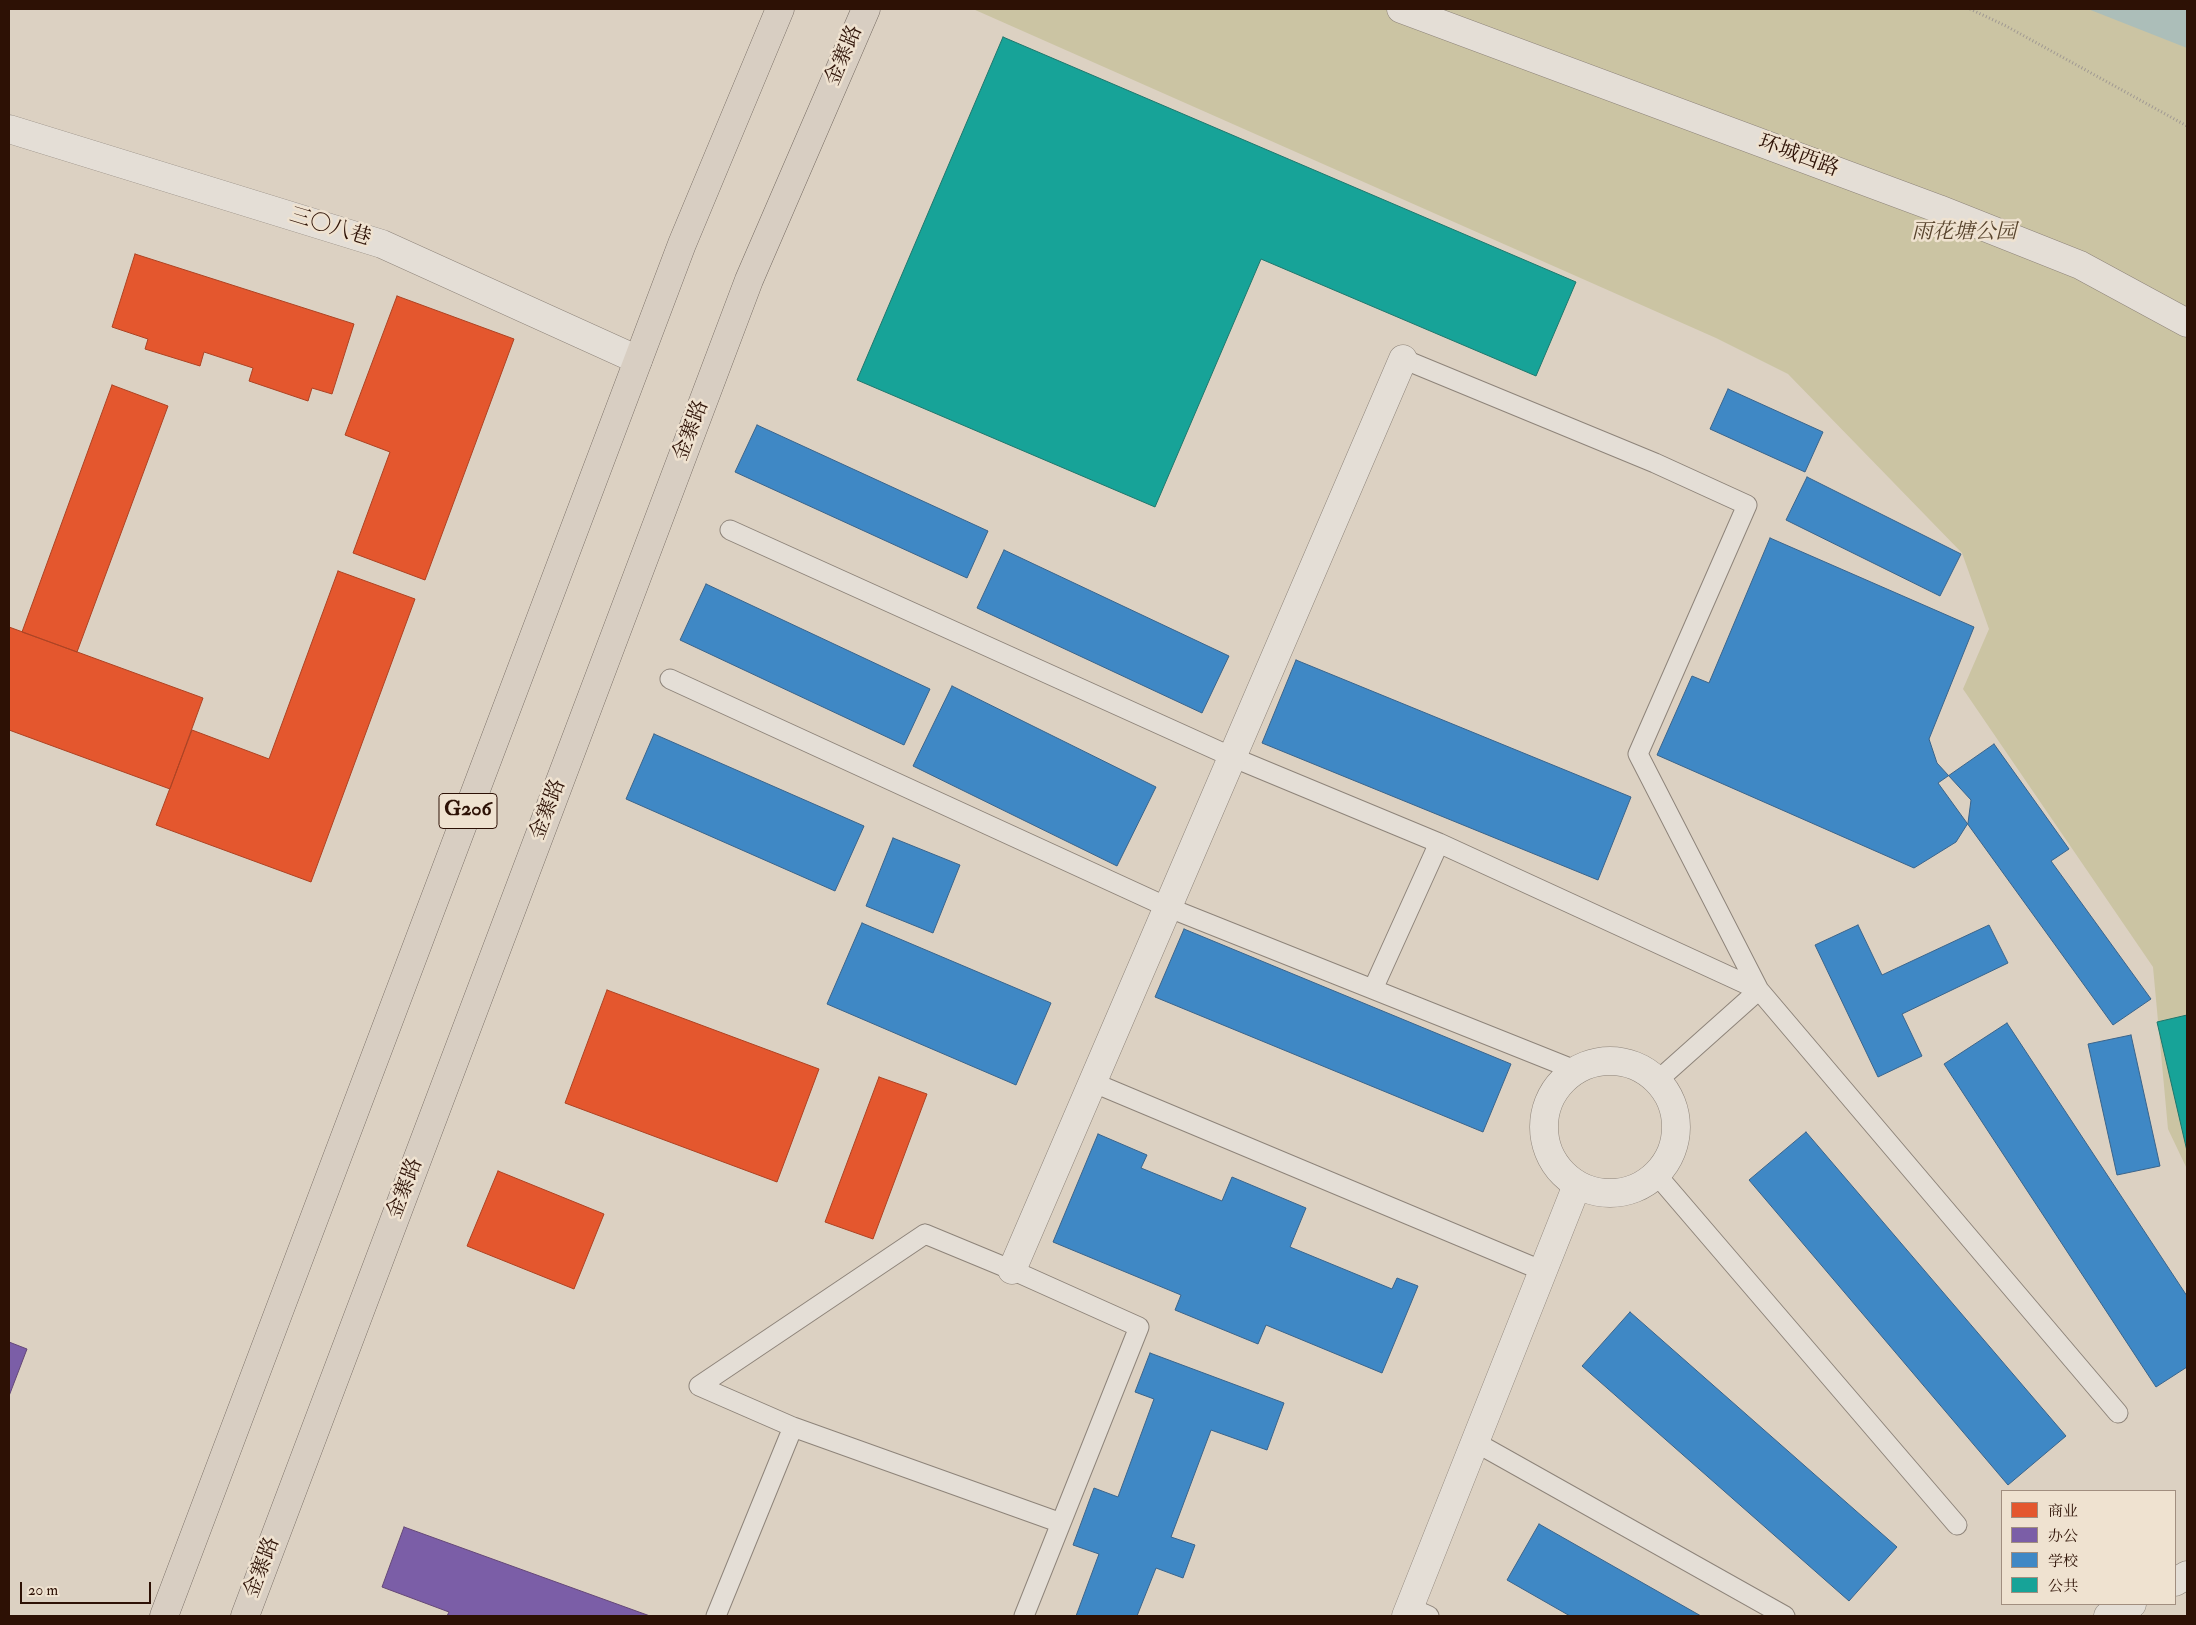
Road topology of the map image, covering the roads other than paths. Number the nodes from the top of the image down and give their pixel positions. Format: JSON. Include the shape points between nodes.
{"nodes":[{"id":1,"x":780,"y":9,"type":"edge"},
{"id":2,"x":866,"y":9,"type":"edge"},
{"id":3,"x":1401,"y":9,"type":"edge"},
{"id":4,"x":9,"y":129,"type":"edge"},
{"id":5,"x":2187,"y":323,"type":"edge"},
{"id":6,"x":1403,"y":359,"type":"joint"},
{"id":7,"x":638,"y":360,"type":"junction"},
{"id":8,"x":730,"y":530,"type":"dead end"},
{"id":9,"x":670,"y":680,"type":"dead end"},
{"id":10,"x":1232,"y":757,"type":"junction"},
{"id":11,"x":1439,"y":843,"type":"junction"},
{"id":12,"x":1168,"y":907,"type":"junction"},
{"id":13,"x":1373,"y":989,"type":"junction"},
{"id":14,"x":1759,"y":990,"type":"junction"},
{"id":15,"x":1575,"y":1070,"type":"junction"},
{"id":16,"x":1657,"y":1081,"type":"junction"},
{"id":17,"x":1092,"y":1082,"type":"junction"},
{"id":18,"x":1656,"y":1174,"type":"junction"},
{"id":19,"x":1577,"y":1184,"type":"junction"},
{"id":20,"x":1012,"y":1270,"type":"junction"},
{"id":21,"x":1543,"y":1271,"type":"junction"},
{"id":22,"x":2118,"y":1413,"type":"dead end"},
{"id":23,"x":793,"y":1427,"type":"junction"},
{"id":24,"x":1475,"y":1442,"type":"junction"},
{"id":25,"x":1061,"y":1523,"type":"junction"},
{"id":26,"x":1957,"y":1525,"type":"dead end"},
{"id":27,"x":2187,"y":1575,"type":"edge"},
{"id":28,"x":2176,"y":1581,"type":"edge"},
{"id":29,"x":2130,"y":1605,"type":"edge"},
{"id":30,"x":1415,"y":1613,"type":"edge"},
{"id":31,"x":164,"y":1616,"type":"edge"},
{"id":32,"x":245,"y":1616,"type":"edge"},
{"id":33,"x":716,"y":1616,"type":"edge"},
{"id":34,"x":1024,"y":1616,"type":"edge"},
{"id":35,"x":1785,"y":1616,"type":"edge"},
{"id":36,"x":2108,"y":1616,"type":"edge"}],
"edges":[{"from":1,"to":7,"type":"main road","number":"G206","via":[[682,244]]},
{"from":2,"to":32,"type":"main road","name":"金寨路","via":[[749,280]]},
{"from":3,"to":5,"type":"street","name":"环城西路","via":[[1939,209],[2080,265]]},
{"from":4,"to":7,"type":"street","name":"三〇八巷","via":[[382,244]]},
{"from":6,"to":10,"type":"street"},
{"from":6,"to":14,"type":"lane","via":[[1655,463],[1746,505],[1638,754]]},
{"from":7,"to":31,"type":"main road","number":"G206"},
{"from":8,"to":10,"type":"lane"},
{"from":9,"to":12,"type":"lane"},
{"from":10,"to":11,"type":"lane"},
{"from":10,"to":12,"type":"street"},
{"from":11,"to":13,"type":"lane"},
{"from":11,"to":14,"type":"lane"},
{"from":12,"to":13,"type":"lane"},
{"from":12,"to":17,"type":"street"},
{"from":13,"to":15,"type":"lane"},
{"from":14,"to":16,"type":"lane"},
{"from":14,"to":22,"type":"lane"},
{"from":15,"to":16,"type":"street","via":[[1597,1062],[1620,1062],[1640,1068]]},
{"from":15,"to":19,"type":"street","via":[[1558,1085],[1547,1105],[1543,1128],[1548,1150],[1559,1170]]},
{"from":16,"to":18,"type":"street","via":[[1669,1098],[1675,1118],[1675,1138],[1668,1158]]},
{"from":17,"to":20,"type":"street"},
{"from":17,"to":21,"type":"lane"},
{"from":18,"to":19,"type":"street","via":[[1639,1186],[1620,1192],[1599,1192]]},
{"from":18,"to":26,"type":"lane"},
{"from":19,"to":21,"type":"street"},
{"from":20,"to":23,"type":"lane","via":[[925,1234],[699,1386]]},
{"from":20,"to":25,"type":"lane","via":[[1139,1327]]},
{"from":21,"to":24,"type":"street"},
{"from":23,"to":25,"type":"lane"},
{"from":23,"to":33,"type":"lane"},
{"from":24,"to":30,"type":"street"},
{"from":24,"to":35,"type":"lane"},
{"from":25,"to":34,"type":"lane"},
{"from":27,"to":28,"type":"street"},
{"from":29,"to":36,"type":"street"}]}
